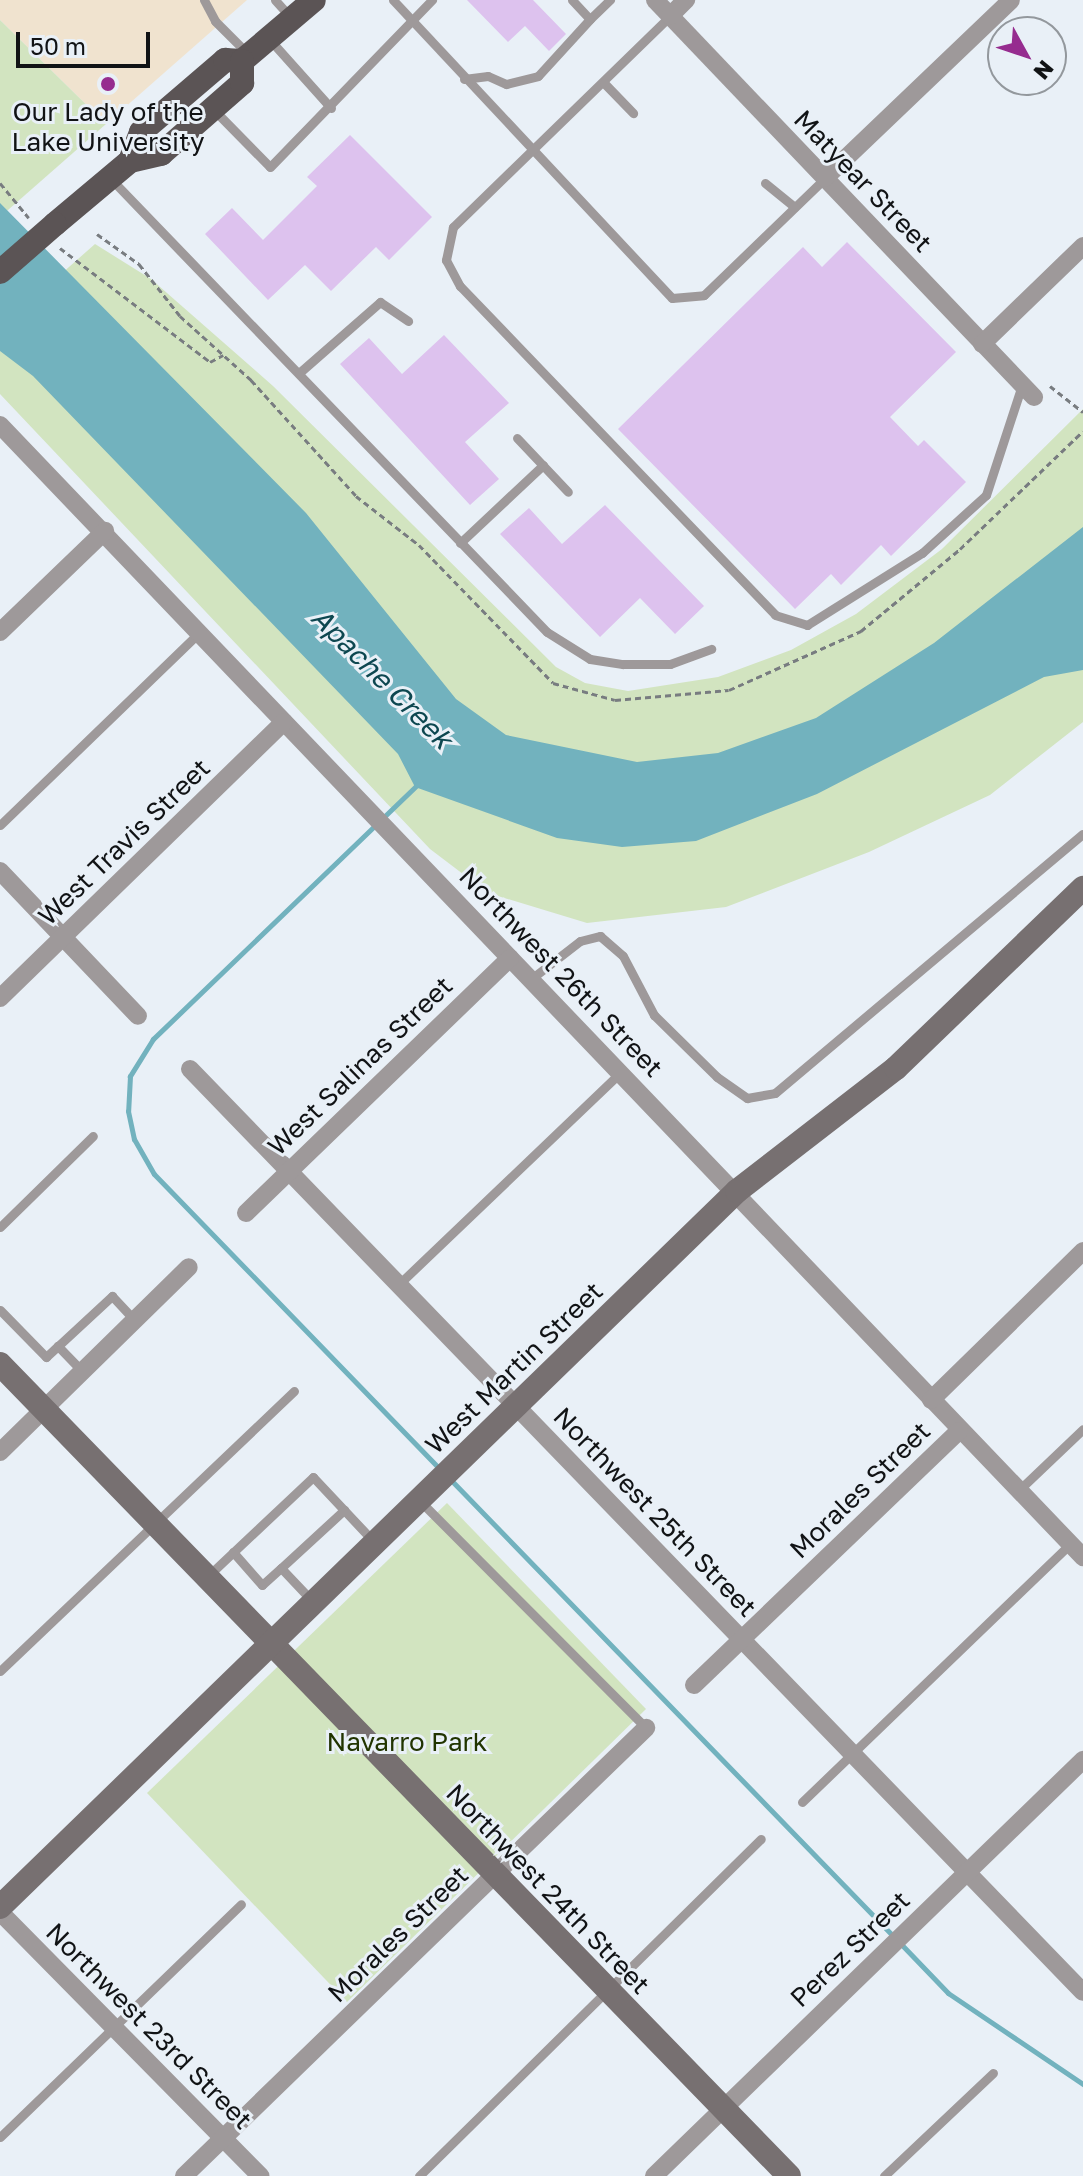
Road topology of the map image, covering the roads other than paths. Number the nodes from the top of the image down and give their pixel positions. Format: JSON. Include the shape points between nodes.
{"nodes":[{"id":1,"x":204,"y":0,"type":"edge"},
{"id":2,"x":275,"y":0,"type":"edge"},
{"id":3,"x":314,"y":0,"type":"edge"},
{"id":4,"x":393,"y":0,"type":"edge"},
{"id":5,"x":432,"y":0,"type":"edge"},
{"id":6,"x":572,"y":0,"type":"edge"},
{"id":7,"x":610,"y":0,"type":"edge"},
{"id":8,"x":655,"y":0,"type":"edge"},
{"id":9,"x":686,"y":0,"type":"edge"},
{"id":10,"x":1011,"y":0,"type":"edge"},
{"id":11,"x":670,"y":16,"type":"junction"},
{"id":12,"x":292,"y":19,"type":"junction"},
{"id":13,"x":590,"y":19,"type":"junction"},
{"id":14,"x":410,"y":20,"type":"junction"},
{"id":15,"x":269,"y":38,"type":"junction"},
{"id":16,"x":245,"y":58,"type":"junction"},
{"id":17,"x":464,"y":79,"type":"junction"},
{"id":18,"x":604,"y":83,"type":"junction"},
{"id":19,"x":213,"y":108,"type":"junction"},
{"id":20,"x":331,"y":108,"type":"junction"},
{"id":21,"x":633,"y":113,"type":"dead end"},
{"id":22,"x":531,"y":152,"type":"junction"},
{"id":23,"x":130,"y":161,"type":"junction"},
{"id":24,"x":110,"y":178,"type":"junction"},
{"id":25,"x":825,"y":178,"type":"junction"},
{"id":26,"x":765,"y":183,"type":"dead end"},
{"id":27,"x":795,"y":207,"type":"junction"},
{"id":28,"x":1083,"y":246,"type":"edge"},
{"id":29,"x":0,"y":272,"type":"edge"},
{"id":30,"x":408,"y":321,"type":"dead end"},
{"id":31,"x":982,"y":344,"type":"junction"},
{"id":32,"x":299,"y":373,"type":"junction"},
{"id":33,"x":1028,"y":391,"type":"joint"},
{"id":34,"x":0,"y":425,"type":"edge"},
{"id":35,"x":517,"y":438,"type":"dead end"},
{"id":36,"x":543,"y":465,"type":"junction"},
{"id":37,"x":568,"y":492,"type":"dead end"},
{"id":38,"x":105,"y":531,"type":"junction"},
{"id":39,"x":460,"y":543,"type":"junction"},
{"id":40,"x":201,"y":631,"type":"junction"},
{"id":41,"x":0,"y":632,"type":"edge"},
{"id":42,"x":711,"y":649,"type":"dead end"},
{"id":43,"x":284,"y":722,"type":"junction"},
{"id":44,"x":0,"y":825,"type":"edge"},
{"id":45,"x":1083,"y":834,"type":"edge"},
{"id":46,"x":0,"y":871,"type":"edge"},
{"id":47,"x":1083,"y":888,"type":"edge"},
{"id":48,"x":63,"y":937,"type":"junction"},
{"id":49,"x":510,"y":958,"type":"junction"},
{"id":50,"x":531,"y":979,"type":"junction"},
{"id":51,"x":0,"y":998,"type":"edge"},
{"id":52,"x":138,"y":1016,"type":"dead end"},
{"id":53,"x":190,"y":1069,"type":"dead end"},
{"id":54,"x":621,"y":1072,"type":"junction"},
{"id":55,"x":93,"y":1136,"type":"dead end"},
{"id":56,"x":289,"y":1170,"type":"junction"},
{"id":57,"x":737,"y":1191,"type":"junction"},
{"id":58,"x":246,"y":1213,"type":"dead end"},
{"id":59,"x":0,"y":1227,"type":"edge"},
{"id":60,"x":1083,"y":1251,"type":"edge"},
{"id":61,"x":189,"y":1267,"type":"dead end"},
{"id":62,"x":398,"y":1285,"type":"junction"},
{"id":63,"x":0,"y":1310,"type":"edge"},
{"id":64,"x":134,"y":1320,"type":"junction"},
{"id":65,"x":58,"y":1346,"type":"junction"},
{"id":66,"x":0,"y":1364,"type":"edge"},
{"id":67,"x":82,"y":1371,"type":"junction"},
{"id":68,"x":294,"y":1391,"type":"dead end"},
{"id":69,"x":931,"y":1400,"type":"junction"},
{"id":70,"x":518,"y":1405,"type":"junction"},
{"id":71,"x":44,"y":1409,"type":"junction"},
{"id":72,"x":1083,"y":1429,"type":"edge"},
{"id":73,"x":959,"y":1431,"type":"junction"},
{"id":74,"x":0,"y":1452,"type":"edge"},
{"id":75,"x":1017,"y":1491,"type":"junction"},
{"id":76,"x":421,"y":1497,"type":"junction"},
{"id":77,"x":344,"y":1510,"type":"junction"},
{"id":78,"x":154,"y":1524,"type":"junction"},
{"id":79,"x":374,"y":1542,"type":"junction"},
{"id":80,"x":1077,"y":1551,"type":"edge"},
{"id":81,"x":233,"y":1552,"type":"junction"},
{"id":82,"x":281,"y":1568,"type":"junction"},
{"id":83,"x":206,"y":1577,"type":"junction"},
{"id":84,"x":313,"y":1602,"type":"junction"},
{"id":85,"x":742,"y":1641,"type":"junction"},
{"id":86,"x":271,"y":1644,"type":"junction"},
{"id":87,"x":0,"y":1671,"type":"edge"},
{"id":88,"x":694,"y":1685,"type":"dead end"},
{"id":89,"x":646,"y":1728,"type":"joint"},
{"id":90,"x":852,"y":1754,"type":"junction"},
{"id":91,"x":1083,"y":1760,"type":"edge"},
{"id":92,"x":802,"y":1802,"type":"dead end"},
{"id":93,"x":761,"y":1839,"type":"dead end"},
{"id":94,"x":968,"y":1871,"type":"junction"},
{"id":95,"x":496,"y":1875,"type":"junction"},
{"id":96,"x":241,"y":1904,"type":"dead end"},
{"id":97,"x":0,"y":1910,"type":"edge"},
{"id":98,"x":1082,"y":1987,"type":"edge"},
{"id":99,"x":610,"y":1994,"type":"junction"},
{"id":100,"x":114,"y":2028,"type":"junction"},
{"id":101,"x":993,"y":2073,"type":"dead end"},
{"id":102,"x":723,"y":2109,"type":"junction"},
{"id":103,"x":0,"y":2137,"type":"edge"},
{"id":104,"x":224,"y":2138,"type":"junction"},
{"id":105,"x":184,"y":2176,"type":"edge"},
{"id":106,"x":260,"y":2176,"type":"edge"},
{"id":107,"x":419,"y":2176,"type":"edge"},
{"id":108,"x":654,"y":2176,"type":"edge"},
{"id":109,"x":789,"y":2176,"type":"edge"},
{"id":110,"x":884,"y":2176,"type":"edge"}],
"edges":[{"from":1,"to":16,"type":"lane"},
{"from":2,"to":12,"type":"lane"},
{"from":3,"to":12,"type":"main road"},
{"from":4,"to":14,"type":"lane"},
{"from":5,"to":14,"type":"lane"},
{"from":6,"to":13,"type":"lane"},
{"from":7,"to":13,"type":"lane"},
{"from":8,"to":11,"type":"street","name":"Matyear Street"},
{"from":9,"to":11,"type":"street"},
{"from":10,"to":25,"type":"street"},
{"from":11,"to":18,"type":"lane"},
{"from":11,"to":25,"type":"street","name":"Matyear Street"},
{"from":12,"to":15,"type":"main road"},
{"from":13,"to":17,"type":"lane","via":[[538,76],[506,84],[488,76]]},
{"from":14,"to":17,"type":"lane"},
{"from":14,"to":20,"type":"lane"},
{"from":15,"to":16,"type":"main road"},
{"from":15,"to":20,"type":"lane"},
{"from":16,"to":19,"type":"main road","via":[[242,83]]},
{"from":16,"to":23,"type":"main road","via":[[225,60],[141,132]]},
{"from":17,"to":22,"type":"lane"},
{"from":18,"to":21,"type":"lane"},
{"from":18,"to":22,"type":"lane"},
{"from":19,"to":20,"type":"lane","via":[[270,167]]},
{"from":19,"to":23,"type":"main road","via":[[161,154]]},
{"from":22,"to":27,"type":"lane","via":[[672,298],[704,295]]},
{"from":22,"to":33,"type":"lane","via":[[453,227],[446,260],[460,286],[775,615],[807,625],[922,553],[986,495]]},
{"from":23,"to":24,"type":"main road"},
{"from":24,"to":29,"type":"main road","bridge":true},
{"from":24,"to":32,"type":"lane"},
{"from":25,"to":27,"type":"lane"},
{"from":25,"to":31,"type":"street","name":"Matyear Street"},
{"from":26,"to":27,"type":"lane"},
{"from":28,"to":31,"type":"street"},
{"from":30,"to":32,"type":"lane","via":[[380,302]]},
{"from":31,"to":33,"type":"street","name":"Matyear Street"},
{"from":32,"to":39,"type":"lane"},
{"from":34,"to":38,"type":"street","name":"Northwest 26th Street"},
{"from":35,"to":36,"type":"lane"},
{"from":36,"to":37,"type":"lane"},
{"from":36,"to":39,"type":"lane"},
{"from":38,"to":40,"type":"street","name":"Northwest 26th Street"},
{"from":38,"to":41,"type":"street"},
{"from":39,"to":42,"type":"lane","via":[[547,632],[590,659],[670,664]]},
{"from":40,"to":43,"type":"street","name":"Northwest 26th Street"},
{"from":40,"to":44,"type":"lane"},
{"from":43,"to":48,"type":"street","name":"West Travis Street"},
{"from":43,"to":49,"type":"street","name":"Northwest 26th Street"},
{"from":45,"to":50,"type":"lane","via":[[775,1093],[747,1098],[717,1077],[654,1015],[623,956],[600,936],[580,941]]},
{"from":46,"to":48,"type":"street"},
{"from":47,"to":57,"type":"main road","name":"West Martin Street","via":[[896,1068]]},
{"from":48,"to":51,"type":"street","name":"West Travis Street"},
{"from":48,"to":52,"type":"street"},
{"from":49,"to":50,"type":"street","name":"Northwest 26th Street"},
{"from":49,"to":56,"type":"street","name":"West Salinas Street"},
{"from":50,"to":54,"type":"street","name":"Northwest 26th Street"},
{"from":53,"to":56,"type":"street","name":"Northwest 25th Street"},
{"from":54,"to":57,"type":"street","name":"Northwest 26th Street"},
{"from":54,"to":62,"type":"lane"},
{"from":55,"to":59,"type":"lane"},
{"from":56,"to":58,"type":"street","name":"West Salinas Street"},
{"from":56,"to":62,"type":"street","name":"Northwest 25th Street"},
{"from":57,"to":69,"type":"street","name":"Northwest 26th Street"},
{"from":57,"to":70,"type":"main road","name":"West Martin Street"},
{"from":60,"to":69,"type":"street","name":"Morales Street"},
{"from":61,"to":64,"type":"street"},
{"from":62,"to":70,"type":"street","name":"Northwest 25th Street"},
{"from":63,"to":65,"type":"lane","via":[[46,1357]]},
{"from":64,"to":65,"type":"lane","via":[[112,1296]]},
{"from":64,"to":67,"type":"street"},
{"from":65,"to":67,"type":"lane"},
{"from":66,"to":71,"type":"main road","name":"Northwest 24th Street"},
{"from":67,"to":71,"type":"street"},
{"from":68,"to":78,"type":"lane"},
{"from":69,"to":73,"type":"street","name":"Northwest 26th Street"},
{"from":70,"to":76,"type":"main road","name":"West Martin Street"},
{"from":70,"to":85,"type":"street","name":"Northwest 25th Street"},
{"from":71,"to":74,"type":"street"},
{"from":71,"to":78,"type":"main road","name":"Northwest 24th Street"},
{"from":72,"to":75,"type":"lane"},
{"from":73,"to":75,"type":"street","name":"Northwest 26th Street"},
{"from":73,"to":85,"type":"street","name":"Morales Street"},
{"from":75,"to":80,"type":"street","name":"Northwest 26th Street"},
{"from":76,"to":79,"type":"main road","name":"West Martin Street"},
{"from":76,"to":89,"type":"lane"},
{"from":77,"to":79,"type":"lane"},
{"from":77,"to":81,"type":"lane","via":[[313,1477]]},
{"from":77,"to":82,"type":"lane"},
{"from":78,"to":83,"type":"main road","name":"Northwest 24th Street"},
{"from":78,"to":87,"type":"lane"},
{"from":79,"to":84,"type":"main road","name":"West Martin Street"},
{"from":80,"to":90,"type":"lane"},
{"from":81,"to":82,"type":"lane","via":[[262,1585]]},
{"from":81,"to":83,"type":"lane"},
{"from":82,"to":84,"type":"lane"},
{"from":83,"to":86,"type":"main road","name":"Northwest 24th Street"},
{"from":84,"to":86,"type":"main road","name":"West Martin Street"},
{"from":85,"to":88,"type":"street","name":"Morales Street"},
{"from":85,"to":90,"type":"street","name":"Northwest 25th Street"},
{"from":86,"to":95,"type":"main road","name":"Northwest 24th Street"},
{"from":86,"to":97,"type":"main road","name":"West Martin Street"},
{"from":89,"to":95,"type":"street","name":"Morales Street"},
{"from":90,"to":92,"type":"lane"},
{"from":90,"to":94,"type":"street","name":"Northwest 25th Street"},
{"from":91,"to":94,"type":"street","name":"Perez Street"},
{"from":93,"to":99,"type":"lane"},
{"from":94,"to":98,"type":"street","name":"Northwest 25th Street"},
{"from":94,"to":102,"type":"street","name":"Perez Street"},
{"from":95,"to":99,"type":"main road","name":"Northwest 24th Street"},
{"from":95,"to":104,"type":"street","name":"Morales Street"},
{"from":96,"to":100,"type":"lane"},
{"from":97,"to":100,"type":"street","name":"Northwest 23rd Street"},
{"from":99,"to":102,"type":"main road","name":"Northwest 24th Street"},
{"from":99,"to":107,"type":"lane"},
{"from":100,"to":103,"type":"lane"},
{"from":100,"to":104,"type":"street","name":"Northwest 23rd Street"},
{"from":101,"to":110,"type":"lane"},
{"from":102,"to":108,"type":"street","name":"Perez Street"},
{"from":102,"to":109,"type":"main road","name":"Northwest 24th Street"},
{"from":104,"to":105,"type":"street","name":"Morales Street"},
{"from":104,"to":106,"type":"street","name":"Northwest 23rd Street"}]}
